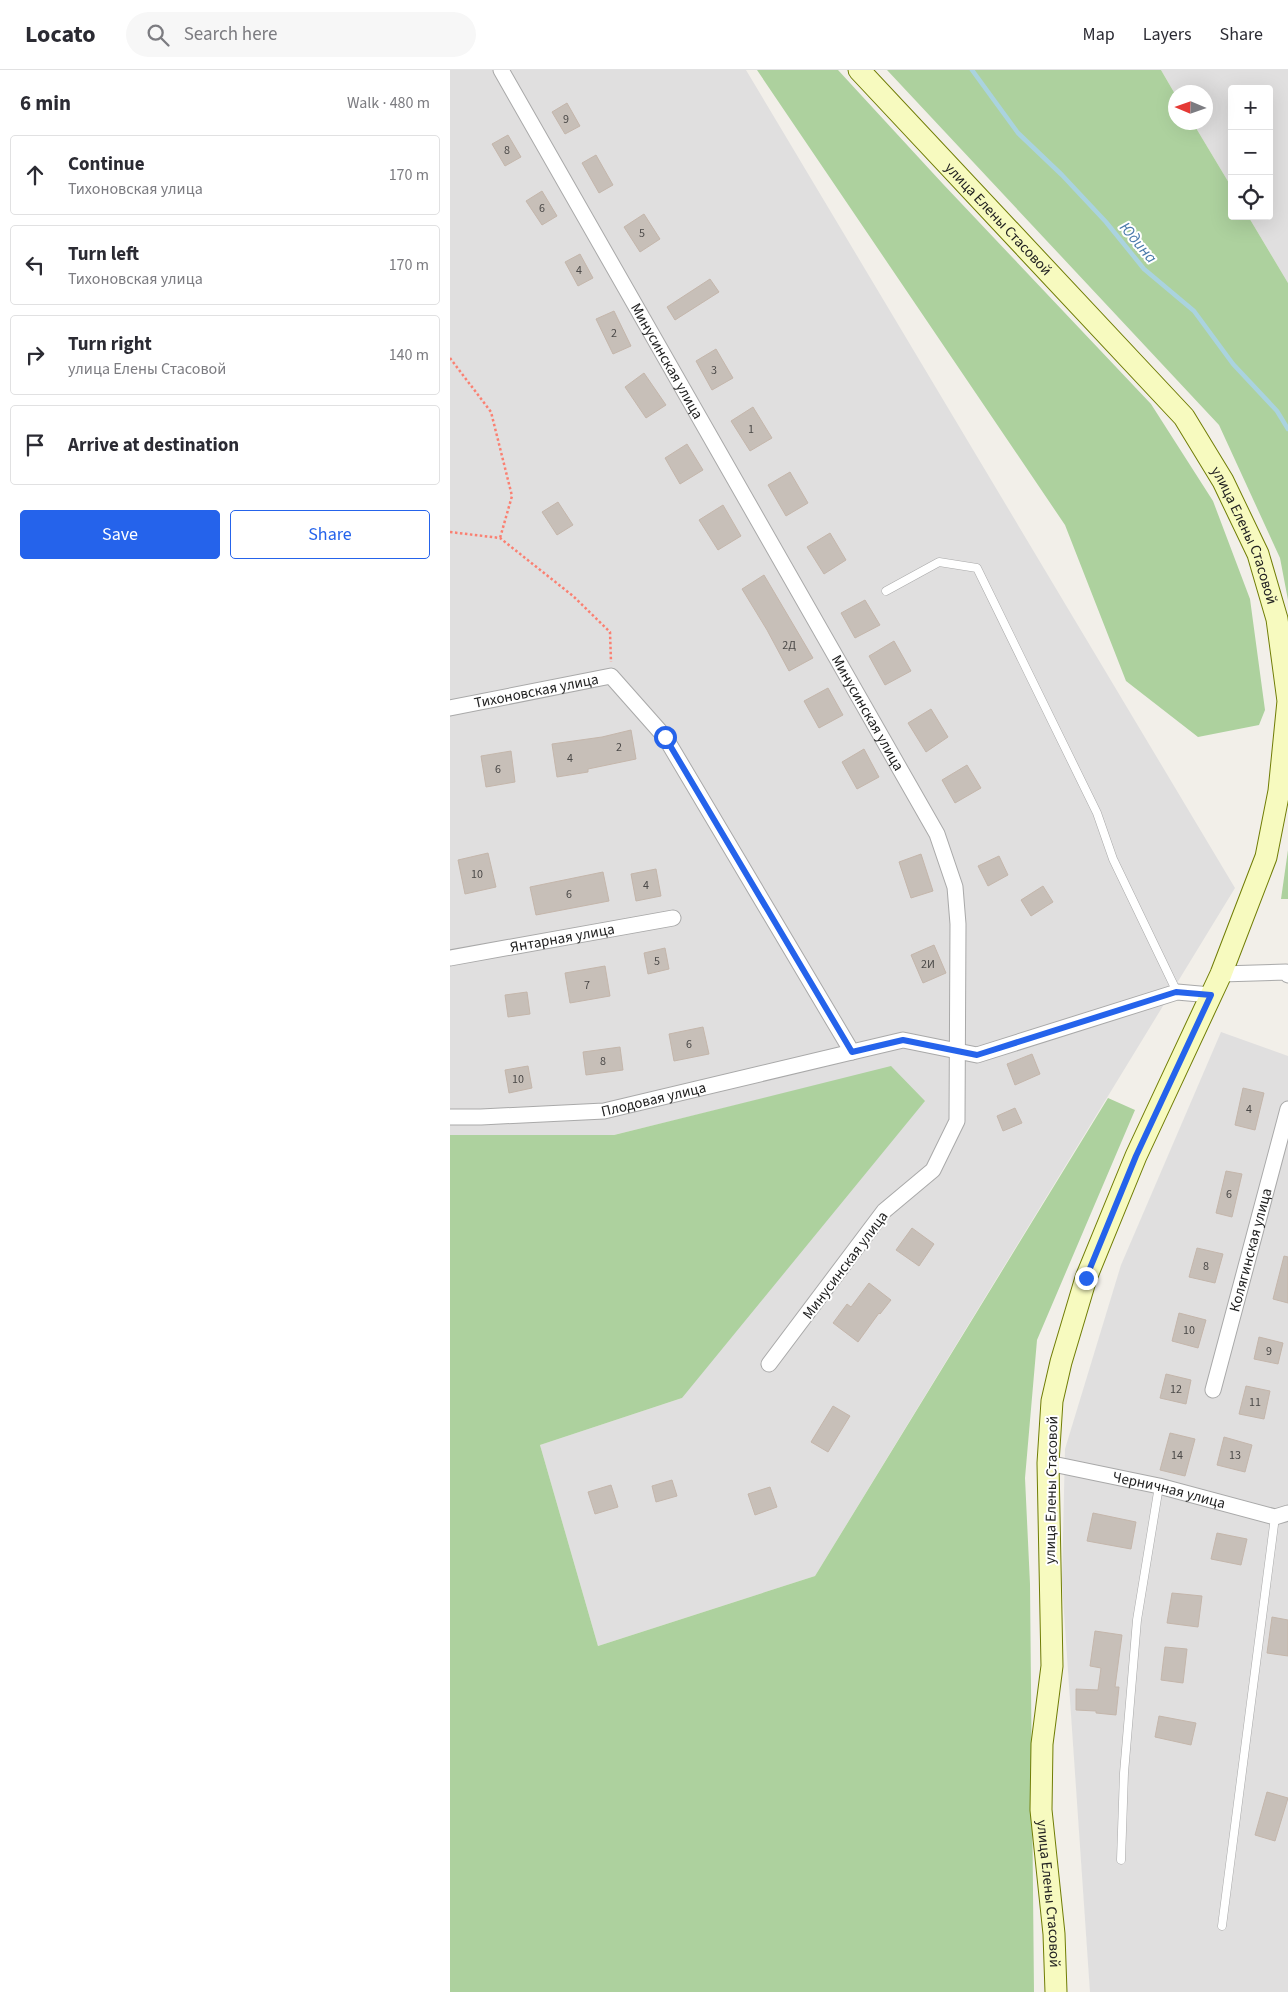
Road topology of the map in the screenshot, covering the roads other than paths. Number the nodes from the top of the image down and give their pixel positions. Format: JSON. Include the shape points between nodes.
{"nodes":[{"id":1,"x":501,"y":70,"type":"edge"},
{"id":2,"x":859,"y":70,"type":"edge"},
{"id":3,"x":886,"y":592,"type":"dead end"},
{"id":4,"x":450,"y":708,"type":"edge"},
{"id":5,"x":673,"y":918,"type":"dead end"},
{"id":6,"x":450,"y":958,"type":"edge"},
{"id":7,"x":1222,"y":974,"type":"junction"},
{"id":8,"x":1288,"y":975,"type":"edge"},
{"id":9,"x":1176,"y":992,"type":"junction"},
{"id":10,"x":1211,"y":995,"type":"junction"},
{"id":11,"x":957,"y":1050,"type":"junction"},
{"id":12,"x":852,"y":1052,"type":"junction"},
{"id":13,"x":1288,"y":1109,"type":"edge"},
{"id":14,"x":450,"y":1117,"type":"edge"},
{"id":15,"x":769,"y":1364,"type":"dead end"},
{"id":16,"x":1213,"y":1390,"type":"dead end"},
{"id":17,"x":1048,"y":1463,"type":"junction"},
{"id":18,"x":1159,"y":1486,"type":"junction"},
{"id":19,"x":1282,"y":1516,"type":"edge"},
{"id":20,"x":1121,"y":1860,"type":"dead end"},
{"id":21,"x":1222,"y":1926,"type":"dead end"},
{"id":22,"x":1056,"y":1992,"type":"edge"}],
"edges":[{"from":1,"to":11,"type":"street","name":"Минусинская улица","via":[[937,834],[955,887],[958,924]]},
{"from":2,"to":7,"type":"main road","name":"улица Елены Стасовой","via":[[1184,417],[1223,481],[1258,554],[1277,619],[1288,701],[1279,791],[1266,857]]},
{"from":3,"to":9,"type":"lane","via":[[939,562],[976,568],[1097,814],[1114,859]]},
{"from":4,"to":12,"type":"street","name":"Тихоновская улица","via":[[612,676],[665,737]]},
{"from":5,"to":6,"type":"street","name":"Янтарная улица"},
{"from":7,"to":8,"type":"street","via":[[1286,972]]},
{"from":7,"to":10,"type":"main road","name":"улица Елены Стасовой"},
{"from":9,"to":10,"type":"street"},
{"from":9,"to":11,"type":"street","via":[[977,1055]]},
{"from":10,"to":17,"type":"main road","name":"улица Елены Стасовой","via":[[1136,1156],[1086,1278],[1052,1401]]},
{"from":11,"to":12,"type":"street","via":[[903,1040]]},
{"from":11,"to":15,"type":"street","name":"Минусинская улица","via":[[958,1121],[933,1170],[884,1211]]},
{"from":12,"to":14,"type":"street","name":"Плодовая улица","via":[[604,1111]]},
{"from":13,"to":16,"type":"street","name":"Колягинская улица"},
{"from":17,"to":18,"type":"street","name":"Черничная улица"},
{"from":17,"to":22,"type":"main road","name":"улица Елены Стасовой","via":[[1052,1666],[1042,1744],[1041,1810],[1054,1934]]},
{"from":18,"to":19,"type":"street","name":"Черничная улица"},
{"from":18,"to":20,"type":"lane","via":[[1137,1620],[1124,1773]]},
{"from":19,"to":21,"type":"lane"}]}
